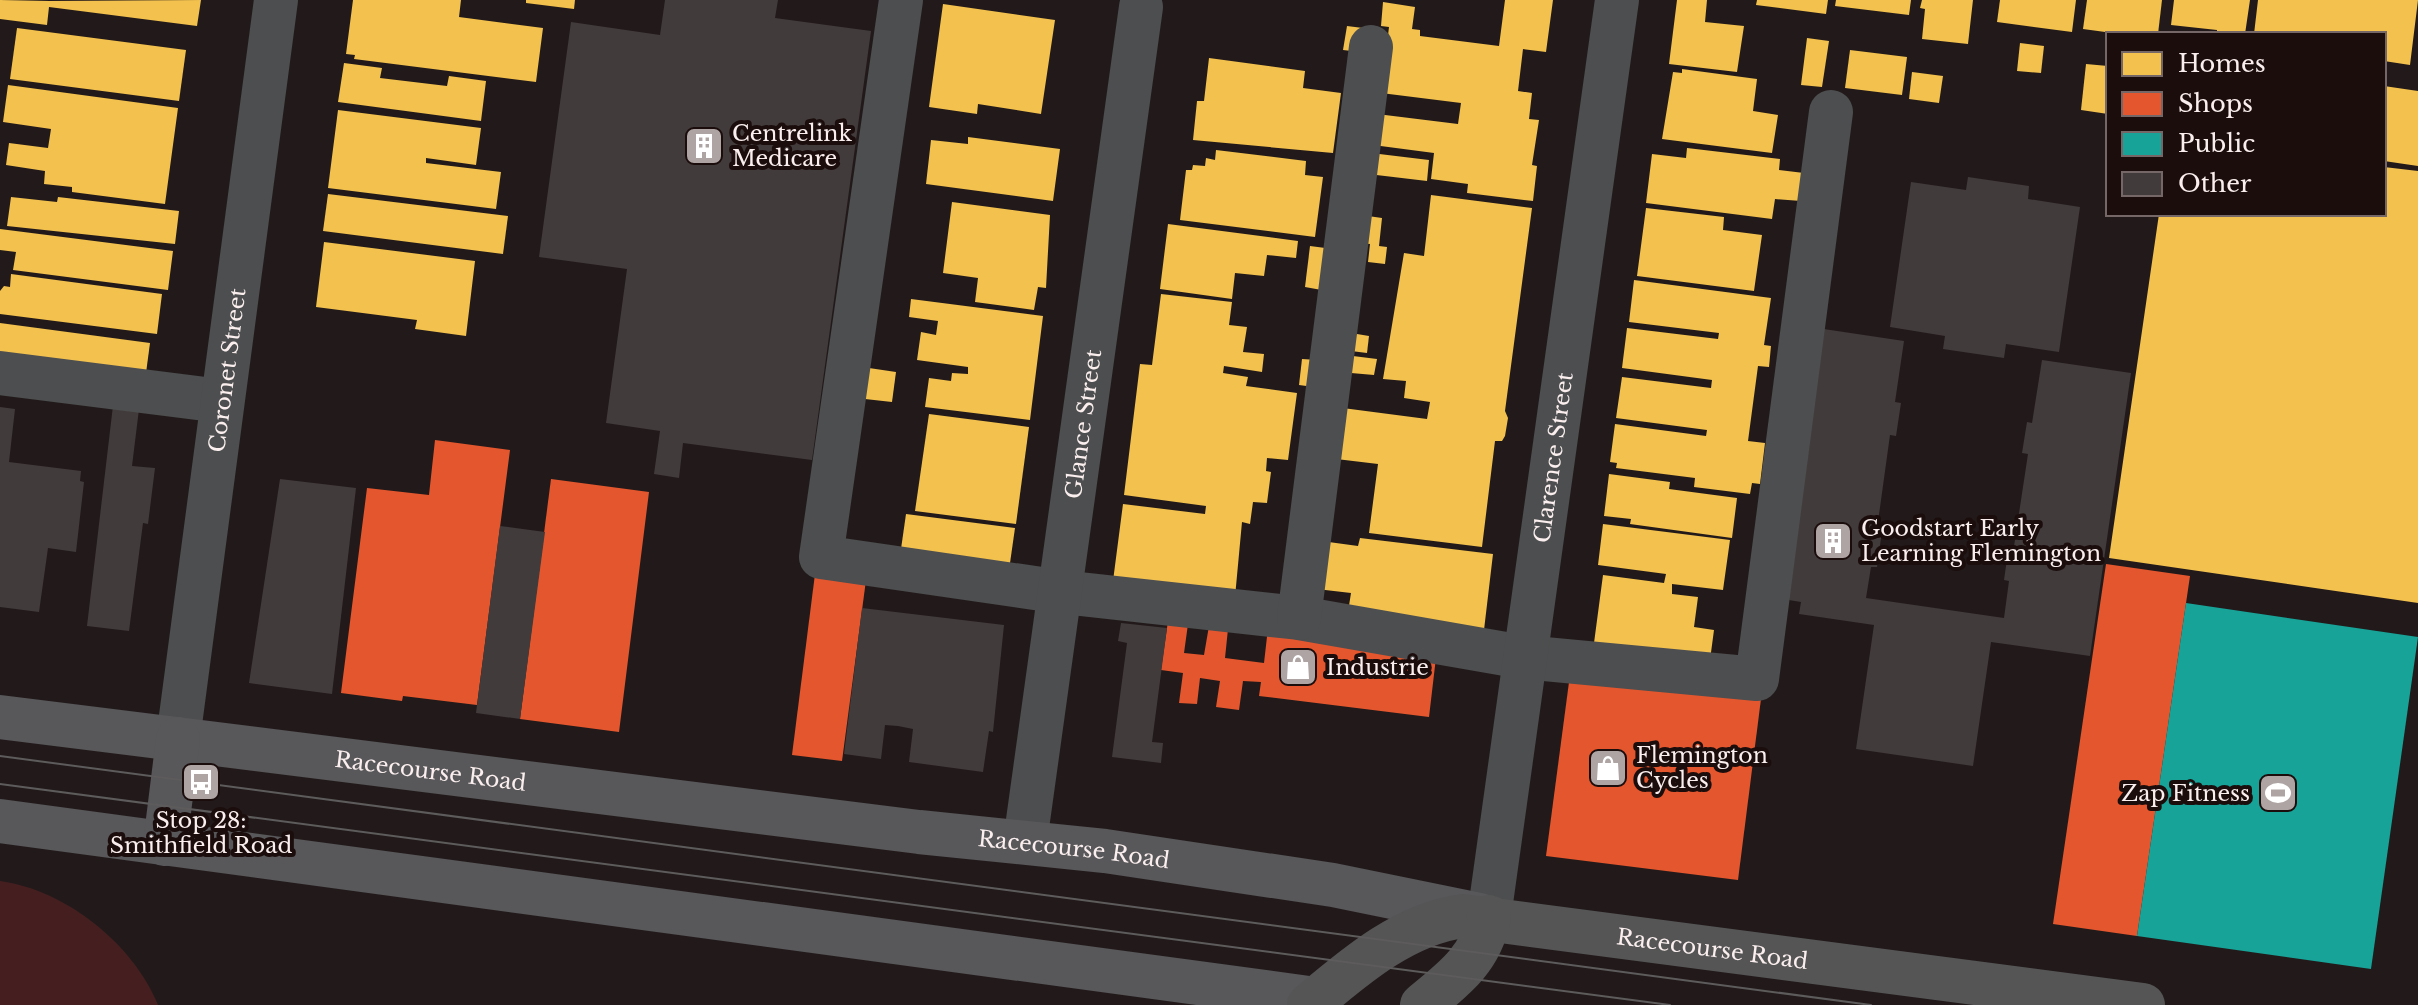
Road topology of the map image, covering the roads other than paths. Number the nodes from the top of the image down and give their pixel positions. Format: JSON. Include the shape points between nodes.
{"nodes":[{"id":1,"x":276,"y":0,"type":"edge"},
{"id":2,"x":901,"y":0,"type":"edge"},
{"id":3,"x":1617,"y":0,"type":"edge"},
{"id":4,"x":1141,"y":7,"type":"dead end"},
{"id":5,"x":1371,"y":47,"type":"dead end"},
{"id":6,"x":1831,"y":112,"type":"dead end"},
{"id":7,"x":0,"y":373,"type":"edge"},
{"id":8,"x":221,"y":401,"type":"junction"},
{"id":9,"x":1062,"y":592,"type":"junction"},
{"id":10,"x":1299,"y":618,"type":"junction"},
{"id":11,"x":1523,"y":657,"type":"junction"},
{"id":12,"x":0,"y":717,"type":"edge"},
{"id":13,"x":178,"y":739,"type":"junction"},
{"id":14,"x":0,"y":821,"type":"edge"},
{"id":15,"x":1025,"y":842,"type":"junction"},
{"id":16,"x":165,"y":844,"type":"junction"},
{"id":17,"x":1489,"y":917,"type":"junction"},
{"id":18,"x":1067,"y":965,"type":"junction"},
{"id":19,"x":1327,"y":1003,"type":"edge"},
{"id":20,"x":1108,"y":1005,"type":"edge"},
{"id":21,"x":1422,"y":1005,"type":"edge"},
{"id":22,"x":2143,"y":1005,"type":"edge"}],
"edges":[{"from":1,"to":8,"type":"street","name":"Coronet Street"},
{"from":2,"to":9,"type":"street","via":[[821,557]]},
{"from":3,"to":11,"type":"street","name":"Clarence Street"},
{"from":4,"to":9,"type":"street","name":"Glance Street"},
{"from":5,"to":10,"type":"street"},
{"from":6,"to":11,"type":"street","via":[[1757,679]]},
{"from":7,"to":8,"type":"street"},
{"from":8,"to":13,"type":"street","name":"Coronet Street"},
{"from":9,"to":10,"type":"street"},
{"from":9,"to":15,"type":"street","name":"Glance Street"},
{"from":10,"to":11,"type":"street"},
{"from":11,"to":17,"type":"street","name":"Clarence Street"},
{"from":12,"to":13,"type":"main road","name":"Racecourse Road"},
{"from":13,"to":15,"type":"main road","name":"Racecourse Road"},
{"from":13,"to":16,"type":"main road"},
{"from":14,"to":16,"type":"main road"},
{"from":15,"to":17,"type":"main road","name":"Racecourse Road","via":[[1282,876]]},
{"from":16,"to":18,"type":"main road"},
{"from":17,"to":19,"type":"highway","via":[[1457,917],[1412,933],[1360,963]]},
{"from":17,"to":21,"type":"highway","via":[[1474,958]]},
{"from":17,"to":22,"type":"highway","name":"Racecourse Road"},
{"from":18,"to":19,"type":"main road"},
{"from":18,"to":20,"type":"main road","via":[[1086,976]]}]}
